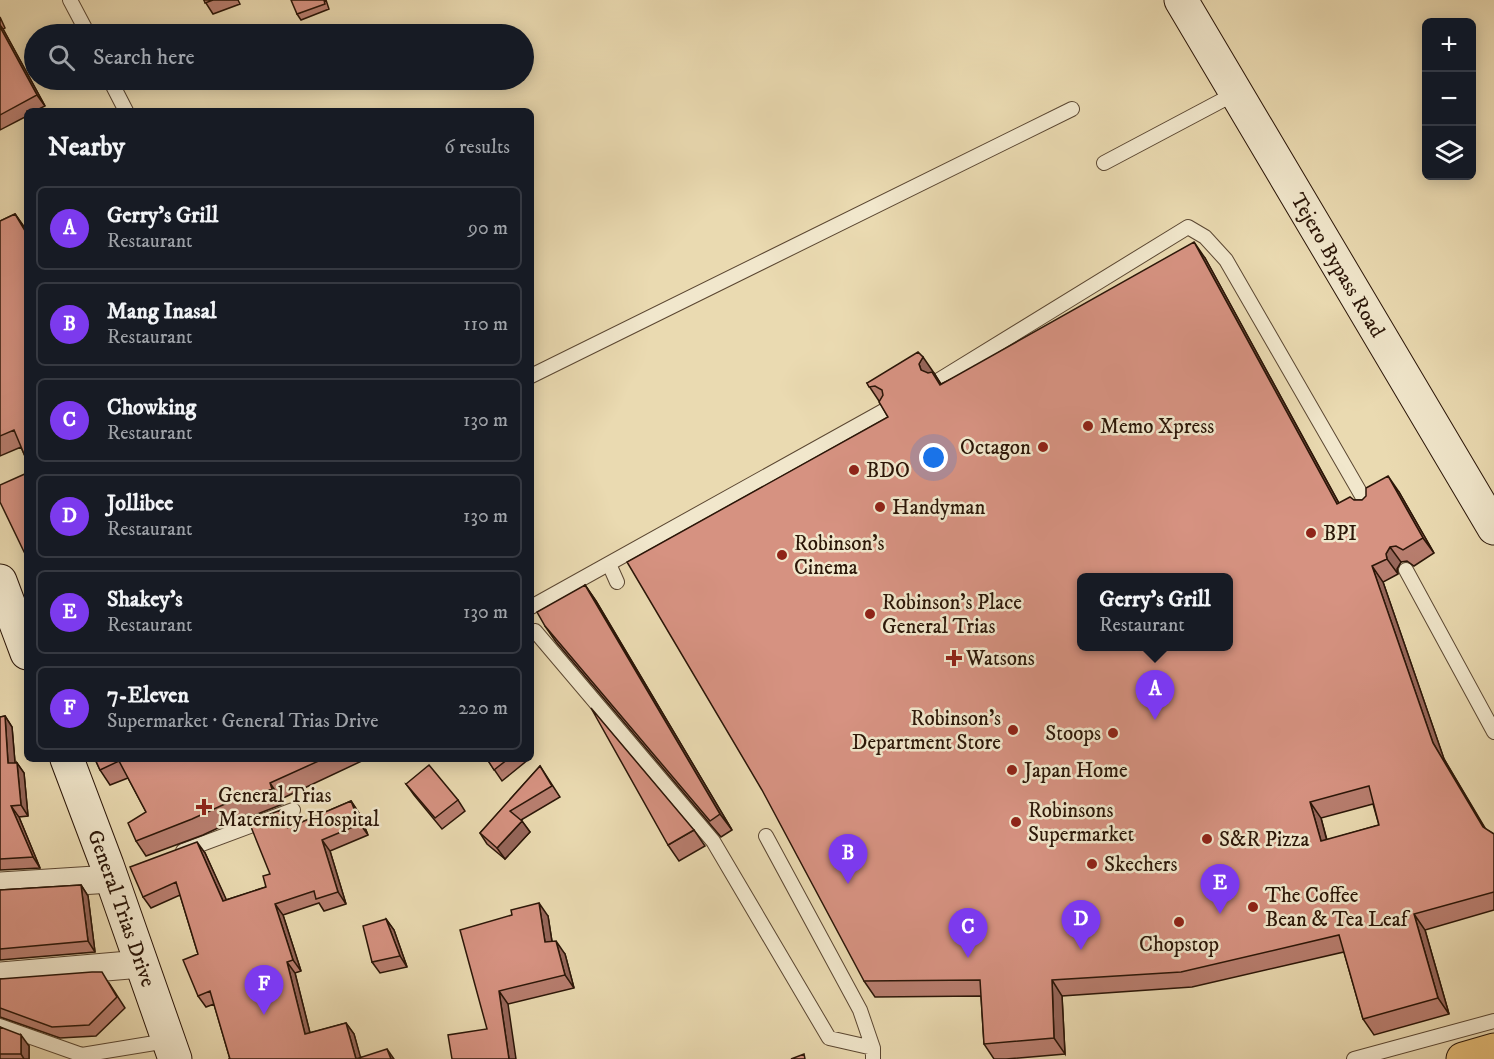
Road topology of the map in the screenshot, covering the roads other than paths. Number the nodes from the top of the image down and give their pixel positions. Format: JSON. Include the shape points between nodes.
{"nodes":[{"id":1,"x":70,"y":0,"type":"edge"},
{"id":2,"x":1181,"y":0,"type":"edge"},
{"id":3,"x":83,"y":24,"type":"edge"},
{"id":4,"x":115,"y":90,"type":"edge"},
{"id":5,"x":1236,"y":93,"type":"junction"},
{"id":6,"x":124,"y":108,"type":"edge"},
{"id":7,"x":1072,"y":109,"type":"dead end"},
{"id":8,"x":1104,"y":164,"type":"dead end"},
{"id":9,"x":534,"y":375,"type":"edge"},
{"id":10,"x":939,"y":380,"type":"edge"},
{"id":11,"x":885,"y":410,"type":"edge"},
{"id":12,"x":1369,"y":508,"type":"edge"},
{"id":13,"x":1494,"y":528,"type":"edge"},
{"id":14,"x":609,"y":564,"type":"junction"},
{"id":15,"x":1406,"y":570,"type":"dead end"},
{"id":16,"x":0,"y":581,"type":"edge"},
{"id":17,"x":617,"y":582,"type":"dead end"},
{"id":18,"x":534,"y":605,"type":"edge"},
{"id":19,"x":535,"y":632,"type":"edge"},
{"id":20,"x":24,"y":644,"type":"edge"},
{"id":21,"x":1494,"y":732,"type":"edge"},
{"id":22,"x":68,"y":762,"type":"edge"},
{"id":23,"x":293,"y":810,"type":"dead end"},
{"id":24,"x":766,"y":836,"type":"dead end"},
{"id":25,"x":170,"y":856,"type":"edge"},
{"id":26,"x":119,"y":875,"type":"junction"},
{"id":27,"x":0,"y":886,"type":"edge"},
{"id":28,"x":141,"y":964,"type":"junction"},
{"id":29,"x":0,"y":976,"type":"edge"},
{"id":30,"x":1494,"y":1021,"type":"edge"},
{"id":31,"x":0,"y":1026,"type":"edge"},
{"id":32,"x":171,"y":1050,"type":"edge"},
{"id":33,"x":1494,"y":1050,"type":"edge"},
{"id":34,"x":873,"y":1054,"type":"edge"},
{"id":35,"x":82,"y":1057,"type":"edge"},
{"id":36,"x":1354,"y":1059,"type":"edge"},
{"id":37,"x":1463,"y":1059,"type":"edge"}],
"edges":[{"from":1,"to":3,"type":"lane"},
{"from":2,"to":5,"type":"street","name":"Tejero Bypass Road"},
{"from":4,"to":6,"type":"lane"},
{"from":5,"to":8,"type":"lane"},
{"from":5,"to":13,"type":"street","name":"Tejero Bypass Road"},
{"from":7,"to":9,"type":"lane"},
{"from":10,"to":12,"type":"lane","via":[[1188,227],[1205,237],[1226,260]]},
{"from":11,"to":14,"type":"lane"},
{"from":14,"to":17,"type":"lane"},
{"from":14,"to":18,"type":"lane"},
{"from":15,"to":21,"type":"lane"},
{"from":16,"to":20,"type":"street"},
{"from":19,"to":34,"type":"lane","via":[[713,841],[829,1038]]},
{"from":22,"to":26,"type":"street","name":"General Trias Drive"},
{"from":23,"to":25,"type":"lane"},
{"from":24,"to":34,"type":"lane","via":[[860,1010]]},
{"from":26,"to":27,"type":"street"},
{"from":26,"to":28,"type":"street","name":"General Trias Drive"},
{"from":28,"to":29,"type":"street"},
{"from":28,"to":32,"type":"street","name":"General Trias Drive"},
{"from":30,"to":36,"type":"lane"},
{"from":31,"to":35,"type":"lane"},
{"from":32,"to":35,"type":"lane"},
{"from":33,"to":37,"type":"main road"}]}
